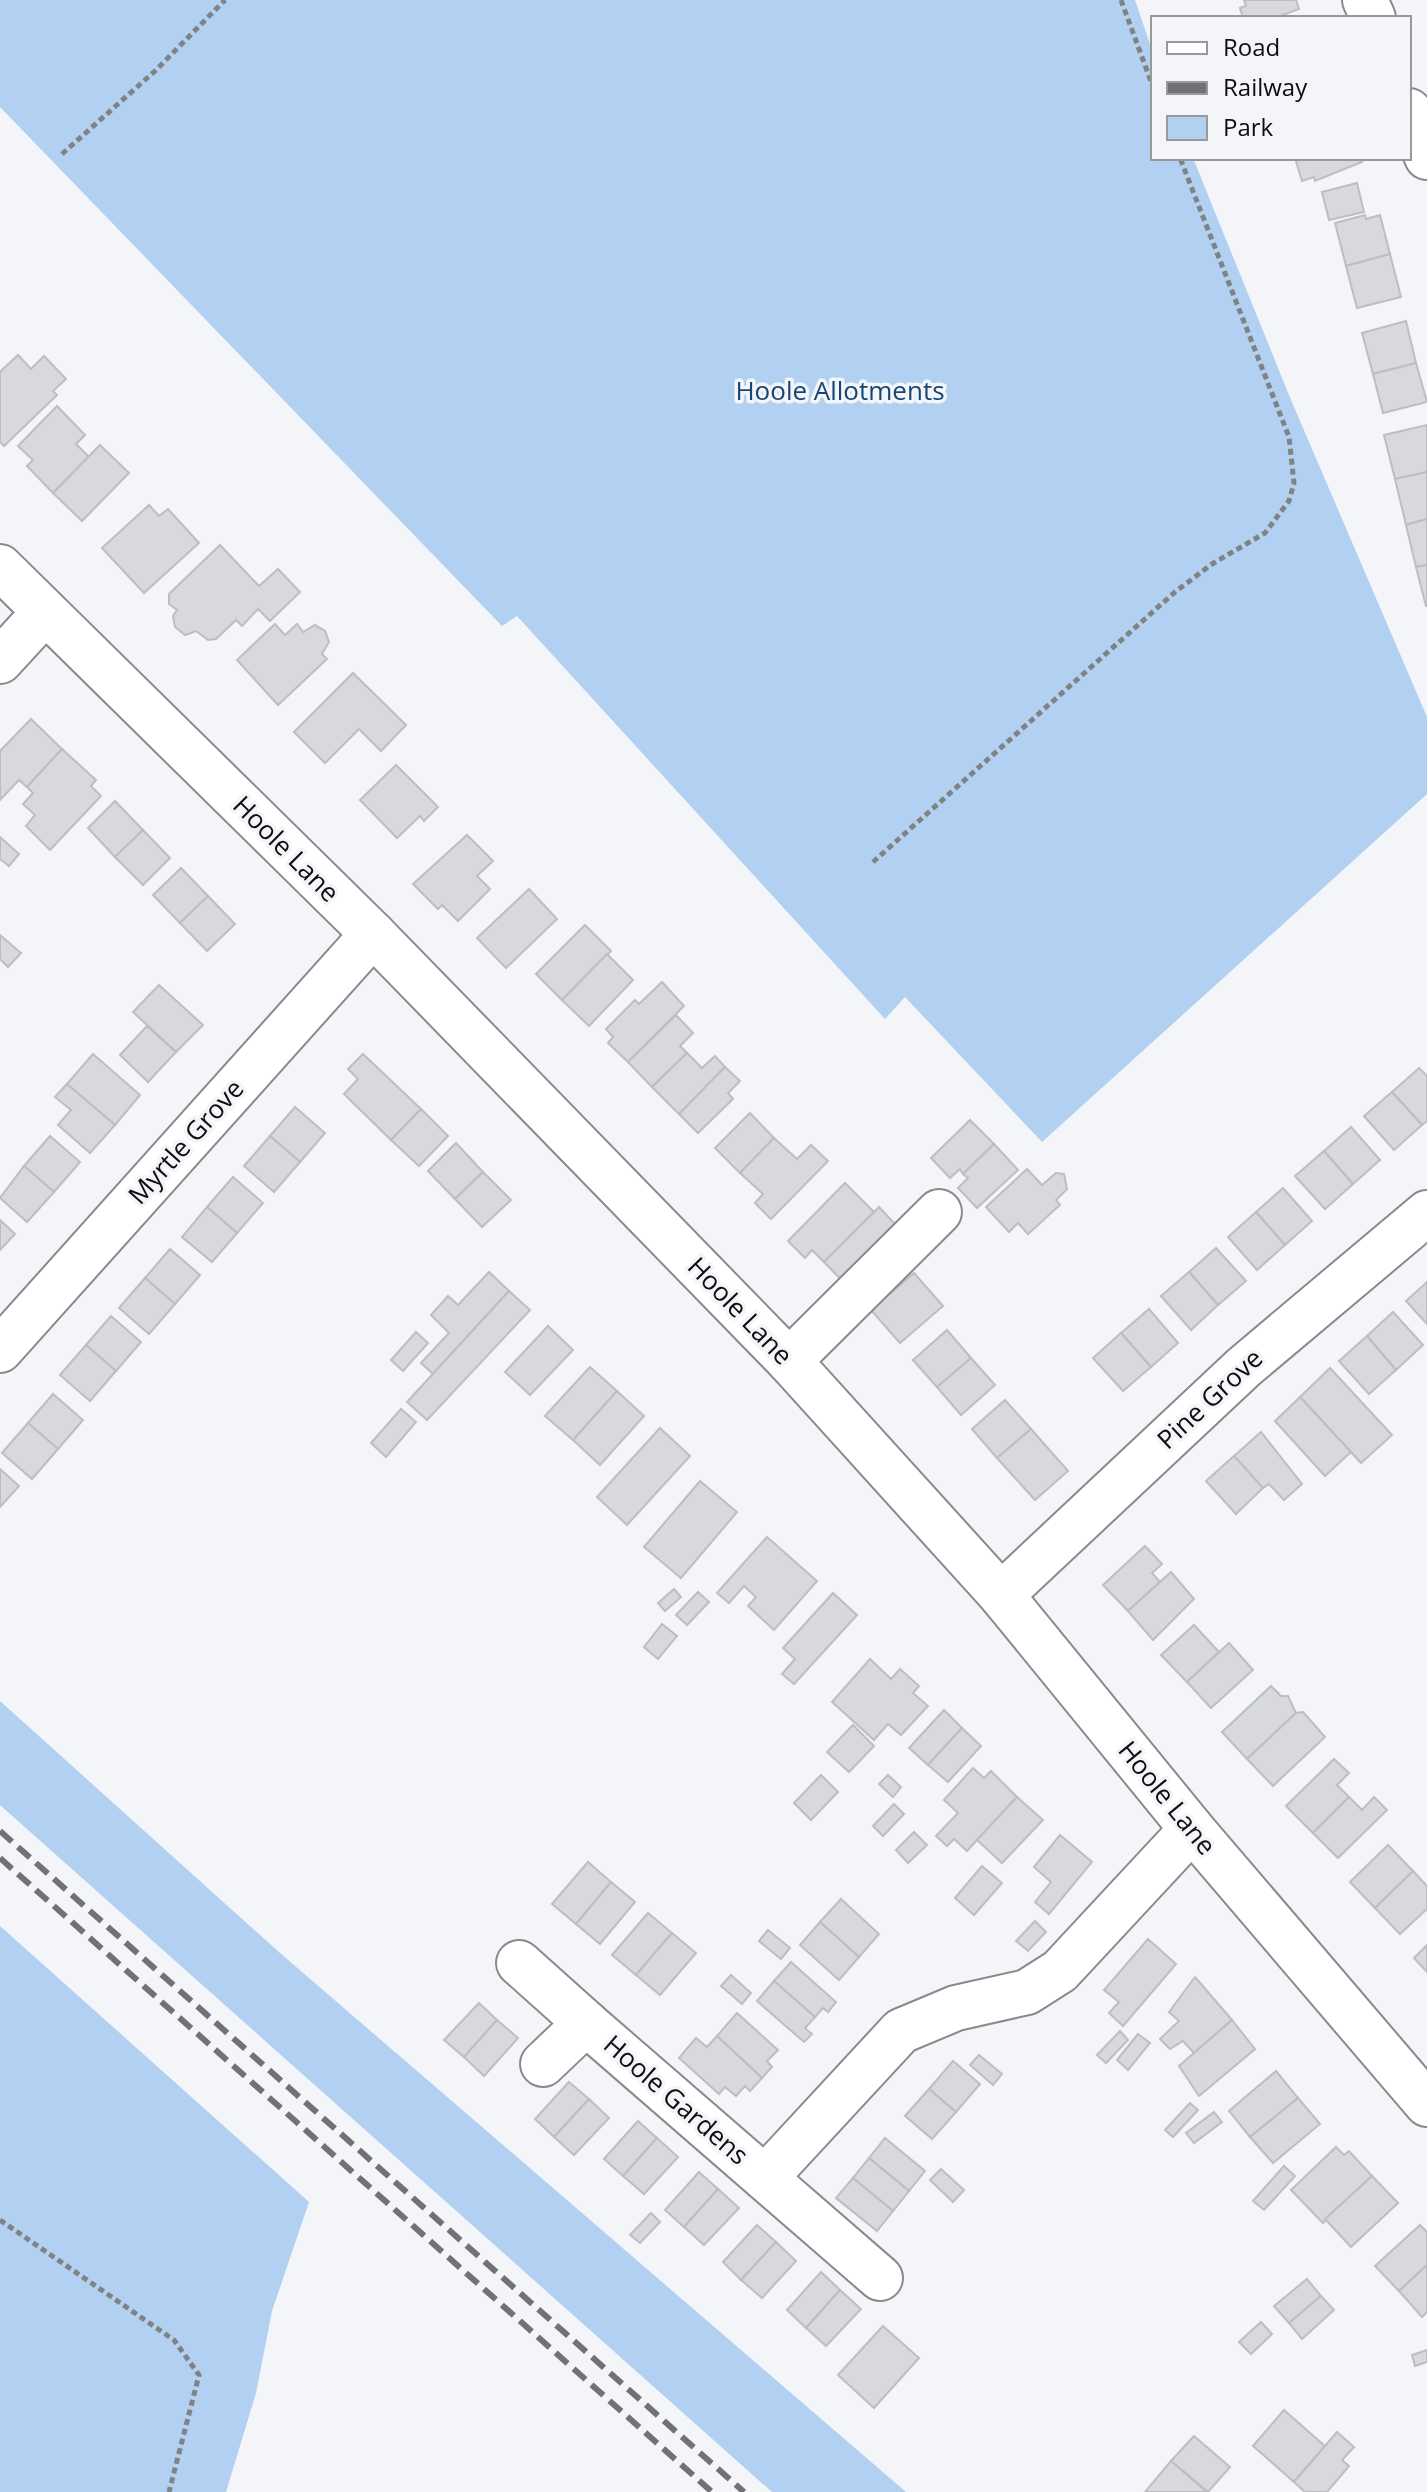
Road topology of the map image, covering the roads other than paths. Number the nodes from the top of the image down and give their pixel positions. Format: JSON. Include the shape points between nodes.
{"nodes":[{"id":1,"x":1411,"y":116,"type":"edge"},
{"id":2,"x":1427,"y":157,"type":"edge"},
{"id":3,"x":0,"y":567,"type":"edge"},
{"id":4,"x":45,"y":612,"type":"junction"},
{"id":5,"x":0,"y":661,"type":"edge"},
{"id":6,"x":373,"y":934,"type":"junction"},
{"id":7,"x":939,"y":1212,"type":"dead end"},
{"id":8,"x":1427,"y":1213,"type":"edge"},
{"id":9,"x":0,"y":1350,"type":"edge"},
{"id":10,"x":789,"y":1361,"type":"junction"},
{"id":11,"x":1001,"y":1595,"type":"junction"},
{"id":12,"x":1192,"y":1829,"type":"junction"},
{"id":13,"x":519,"y":1963,"type":"dead end"},
{"id":14,"x":586,"y":2023,"type":"junction"},
{"id":15,"x":543,"y":2064,"type":"dead end"},
{"id":16,"x":1427,"y":2104,"type":"edge"},
{"id":17,"x":765,"y":2178,"type":"junction"},
{"id":18,"x":880,"y":2278,"type":"dead end"}],
"edges":[{"from":1,"to":2,"type":"street"},
{"from":3,"to":4,"type":"street","name":"Hoole Lane"},
{"from":4,"to":5,"type":"street"},
{"from":4,"to":6,"type":"street","name":"Hoole Lane"},
{"from":6,"to":9,"type":"street","name":"Myrtle Grove"},
{"from":6,"to":10,"type":"street","name":"Hoole Lane"},
{"from":7,"to":10,"type":"street"},
{"from":8,"to":11,"type":"street","name":"Pine Grove","via":[[1244,1367]]},
{"from":10,"to":11,"type":"street","name":"Hoole Lane"},
{"from":11,"to":12,"type":"street","name":"Hoole Lane"},
{"from":12,"to":16,"type":"street","name":"Hoole Lane"},
{"from":12,"to":17,"type":"street","name":"Hoole Gardens","via":[[1060,1971],[1027,1992],[956,2008],[901,2031]]},
{"from":13,"to":14,"type":"street","name":"Hoole Gardens"},
{"from":14,"to":15,"type":"street","name":"Hoole Gardens"},
{"from":14,"to":17,"type":"street","name":"Hoole Gardens"},
{"from":17,"to":18,"type":"street","name":"Hoole Gardens"}]}
